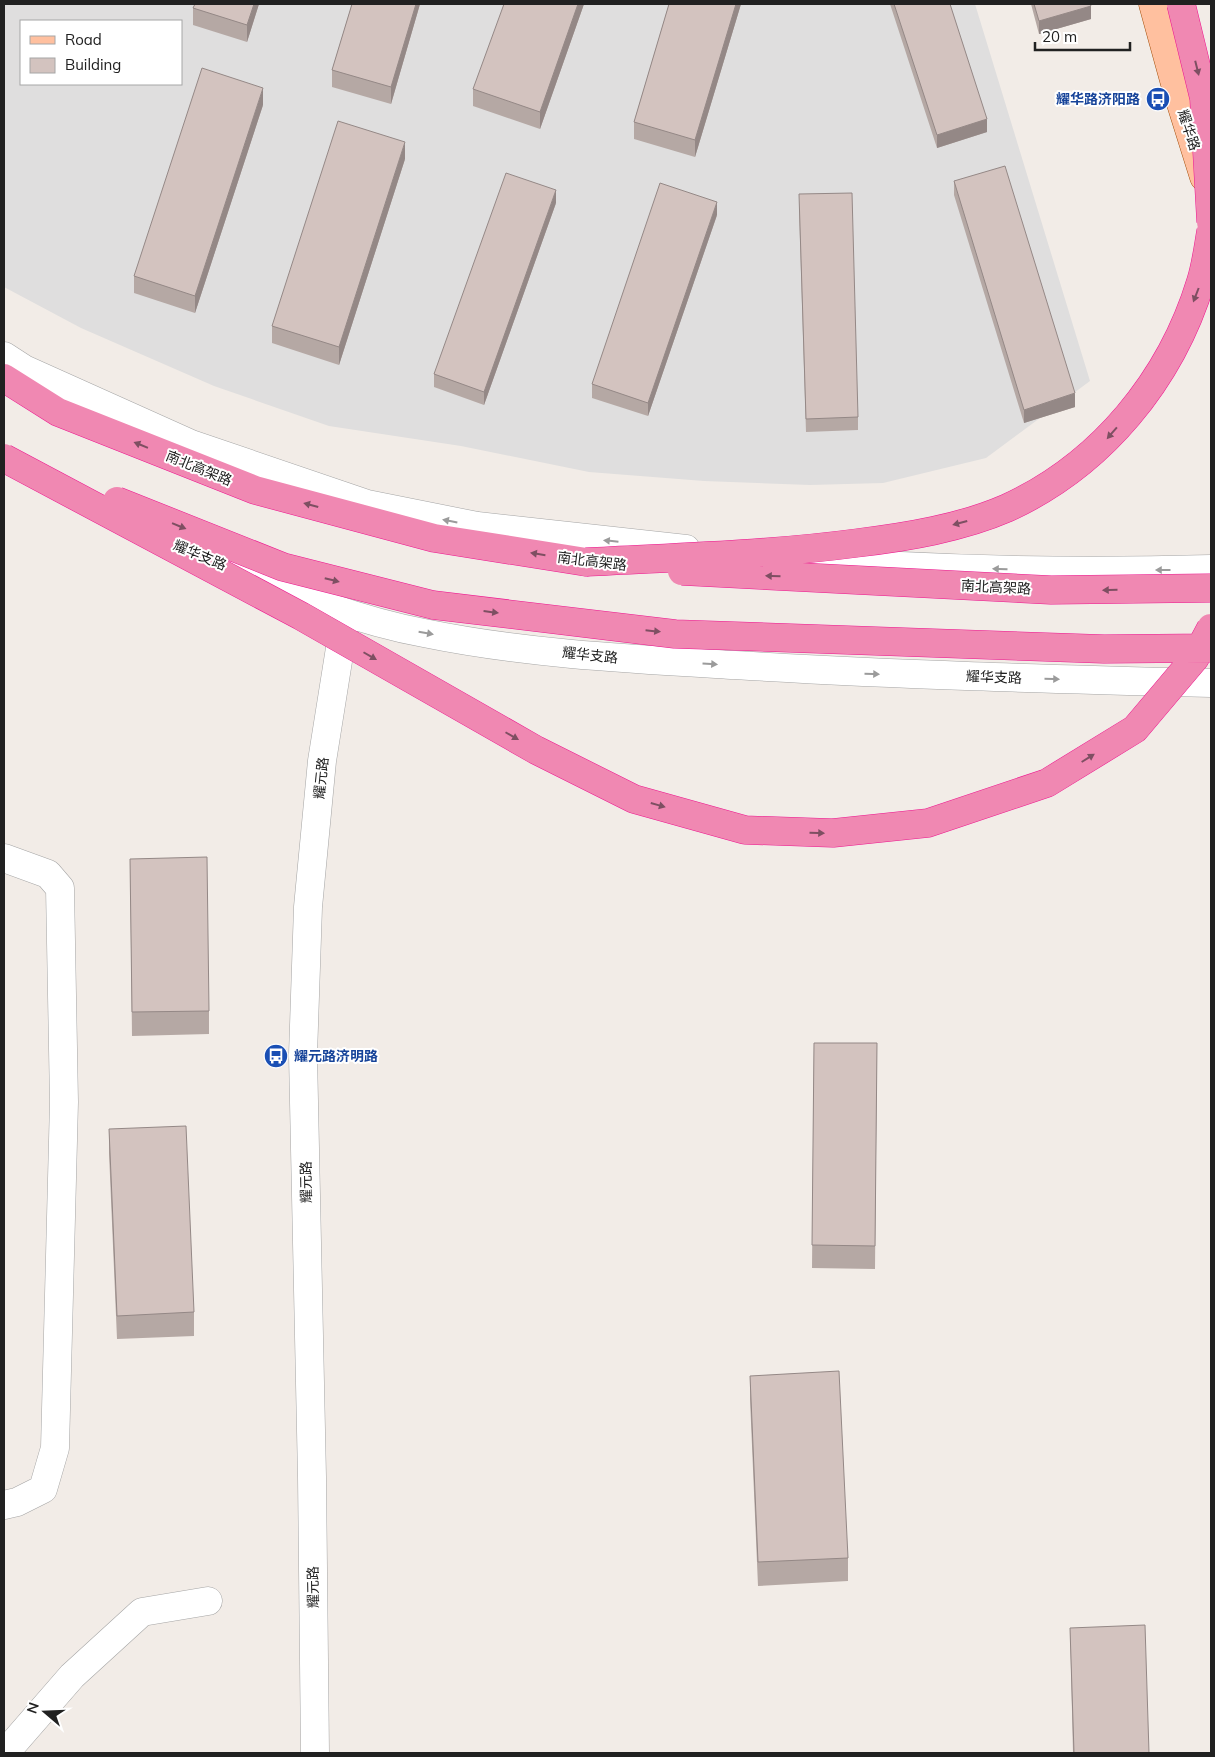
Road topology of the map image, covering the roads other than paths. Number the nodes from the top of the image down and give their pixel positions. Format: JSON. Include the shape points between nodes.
{"nodes":[{"id":1,"x":1153,"y":4,"type":"edge"},
{"id":2,"x":1181,"y":4,"type":"edge"},
{"id":3,"x":1211,"y":198,"type":"edge"},
{"id":4,"x":1211,"y":222,"type":"edge"},
{"id":5,"x":1211,"y":231,"type":"edge"},
{"id":6,"x":4,"y":356,"type":"edge"},
{"id":7,"x":4,"y":378,"type":"edge"},
{"id":8,"x":4,"y":458,"type":"edge"},
{"id":9,"x":4,"y":464,"type":"edge"},
{"id":10,"x":586,"y":562,"type":"junction"},
{"id":11,"x":1211,"y":569,"type":"edge"},
{"id":12,"x":1211,"y":588,"type":"edge"},
{"id":13,"x":345,"y":613,"type":"junction"},
{"id":14,"x":1211,"y":628,"type":"edge"},
{"id":15,"x":1211,"y":648,"type":"edge"},
{"id":16,"x":1211,"y":683,"type":"edge"},
{"id":17,"x":4,"y":858,"type":"edge"},
{"id":18,"x":4,"y":1505,"type":"edge"},
{"id":19,"x":208,"y":1601,"type":"dead end"},
{"id":20,"x":4,"y":1753,"type":"edge"},
{"id":21,"x":315,"y":1753,"type":"edge"}],
"edges":[{"from":1,"to":3,"type":"main road","name":"耀华路"},
{"from":2,"to":4,"type":"highway","one_way":true,"bridge":true,"via":[[1204,98]]},
{"from":5,"to":10,"type":"highway","one_way":true,"bridge":true,"via":[[1202,280],[1183,330],[1162,367],[1140,401],[1096,451],[1046,488],[1005,508],[962,523],[893,538],[790,552]]},
{"from":11,"to":6,"type":"street","one_way":true,"via":[[1023,569],[853,564],[723,554],[477,526],[367,504],[190,444],[24,369]]},
{"from":10,"to":7,"type":"highway","name":"南北高架路","one_way":true,"via":[[434,538],[255,490],[58,412]]},
{"from":8,"to":14,"type":"highway","one_way":true,"bridge":true,"via":[[301,616],[536,750],[634,799],[745,830],[833,833],[928,823],[1047,783],[1135,728],[1195,658]]},
{"from":8,"to":15,"type":"highway","one_way":true,"bridge":true,"via":[[283,567],[433,605],[675,634],[1104,649]]},
{"from":9,"to":13,"type":"street","name":"耀华支路","via":[[156,536]]},
{"from":12,"to":10,"type":"highway","name":"南北高架路","one_way":true,"bridge":true,"via":[[1051,590],[718,574]]},
{"from":13,"to":16,"type":"street","name":"耀华支路","one_way":true,"via":[[423,633],[614,657],[861,673]]},
{"from":13,"to":21,"type":"street","name":"耀元路","via":[[322,761],[308,908],[303,1055]]},
{"from":17,"to":18,"type":"street","via":[[48,874],[60,888],[64,1102],[55,1448],[43,1489]]},
{"from":19,"to":20,"type":"street","via":[[142,1612],[72,1676]]}]}
